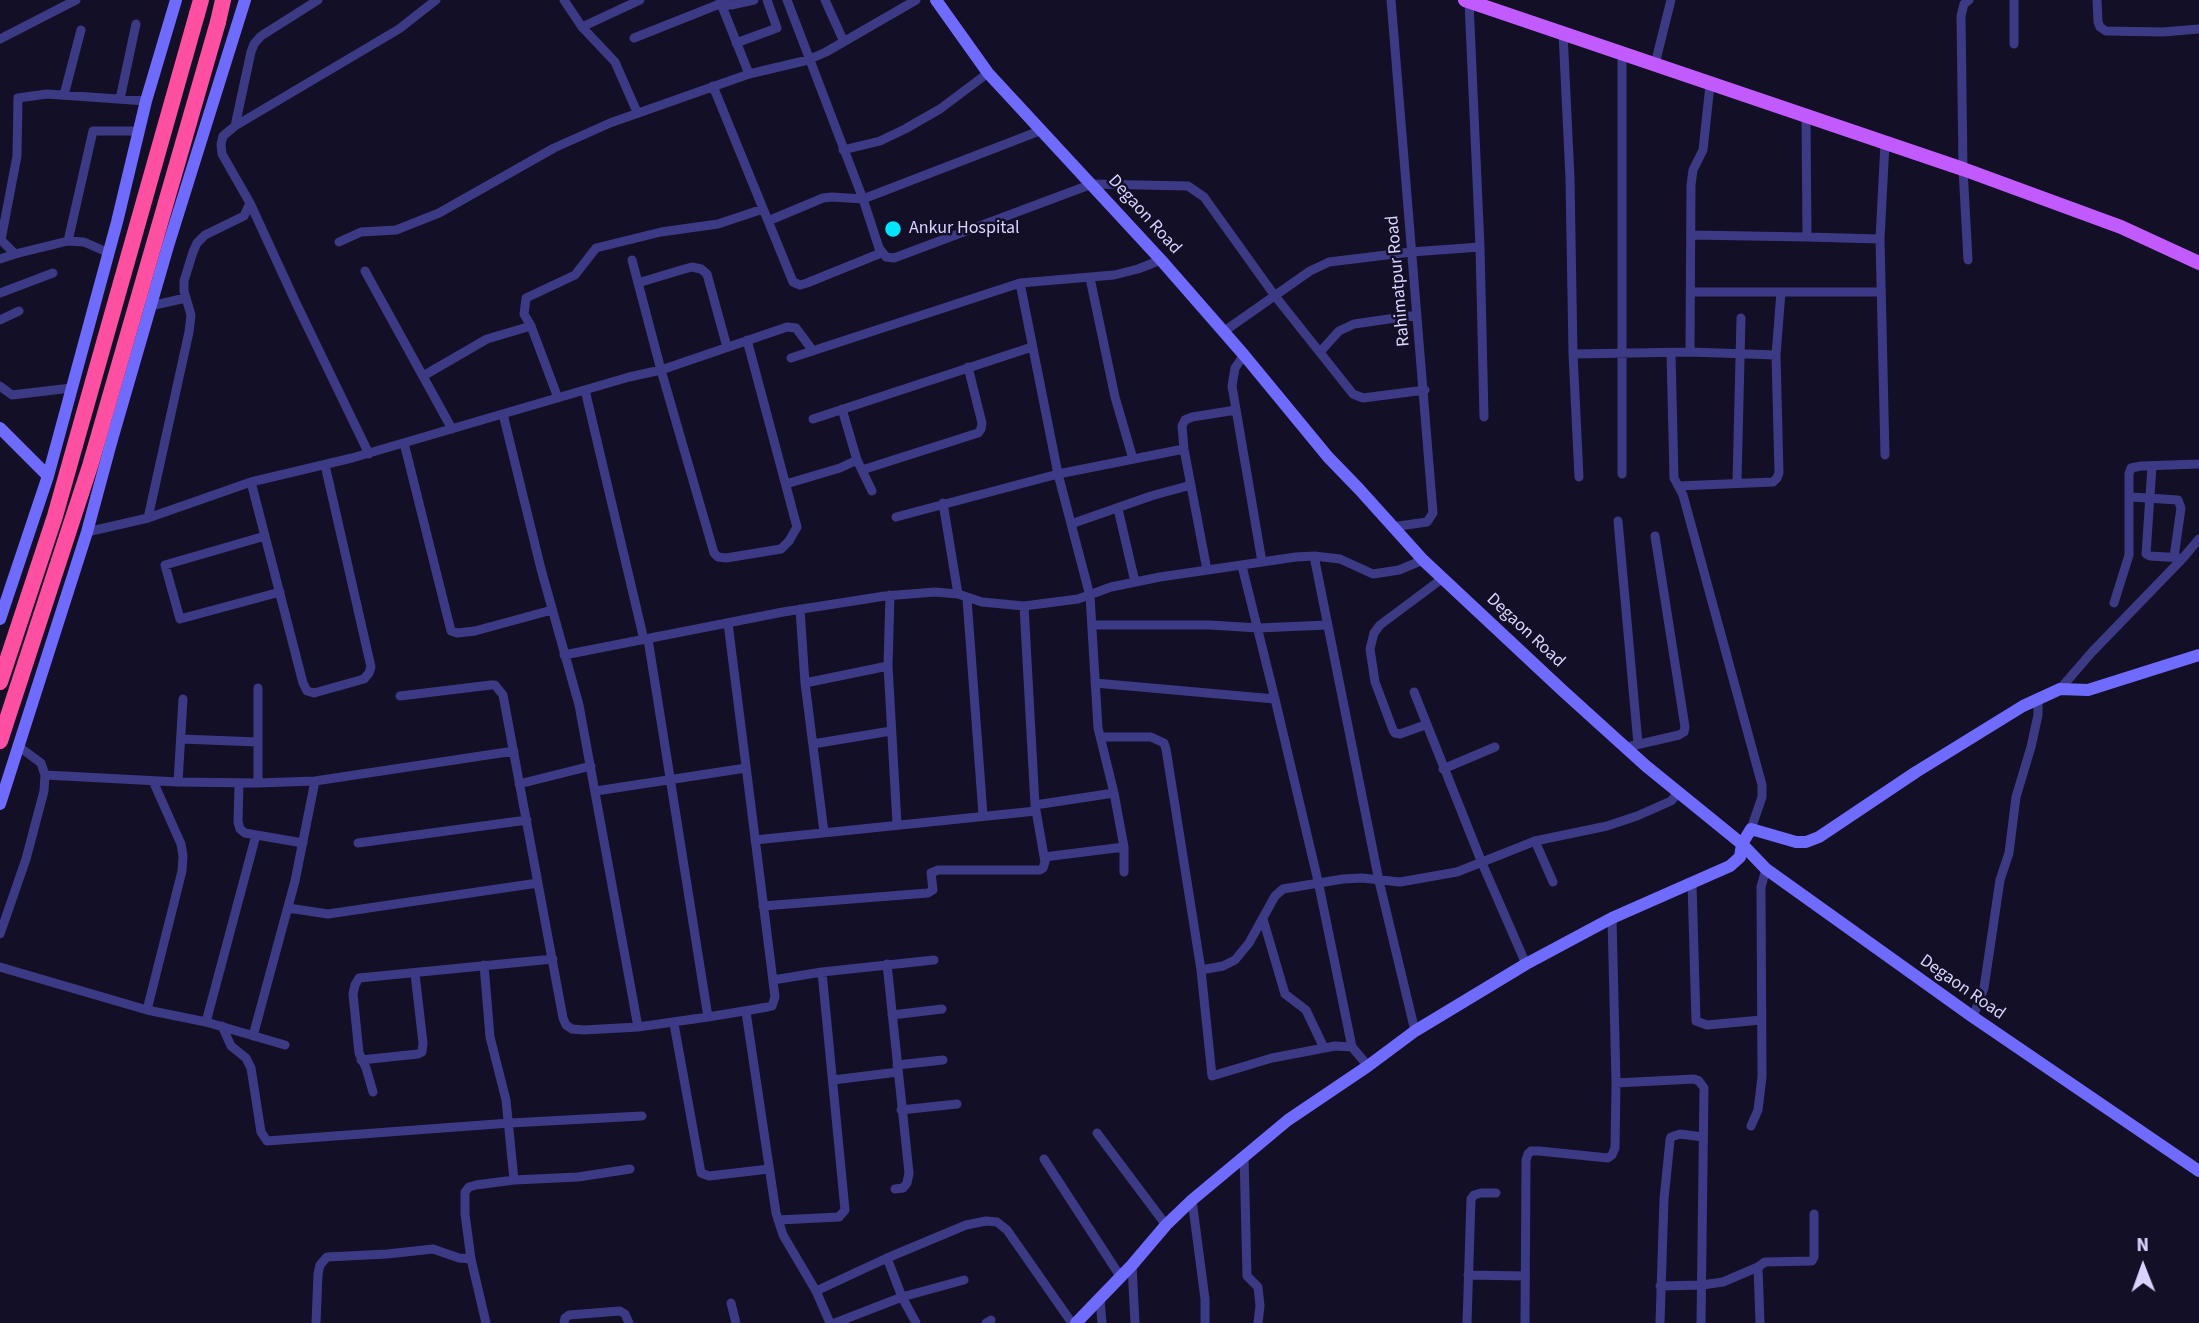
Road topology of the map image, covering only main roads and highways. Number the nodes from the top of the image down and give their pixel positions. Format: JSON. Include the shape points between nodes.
{"nodes":[{"id":1,"x":201,"y":0,"type":"edge"},
{"id":2,"x":223,"y":0,"type":"edge"},
{"id":3,"x":1467,"y":1,"type":"edge"},
{"id":4,"x":2199,"y":263,"type":"edge"},
{"id":5,"x":0,"y":682,"type":"edge"},
{"id":6,"x":0,"y":741,"type":"edge"}],
"edges":[{"from":1,"to":5,"type":"highway","bridge":true,"via":[[55,516]]},
{"from":2,"to":6,"type":"highway","bridge":true,"via":[[90,466]]},
{"from":3,"to":4,"type":"main road","via":[[1963,169],[2120,227]]}]}
